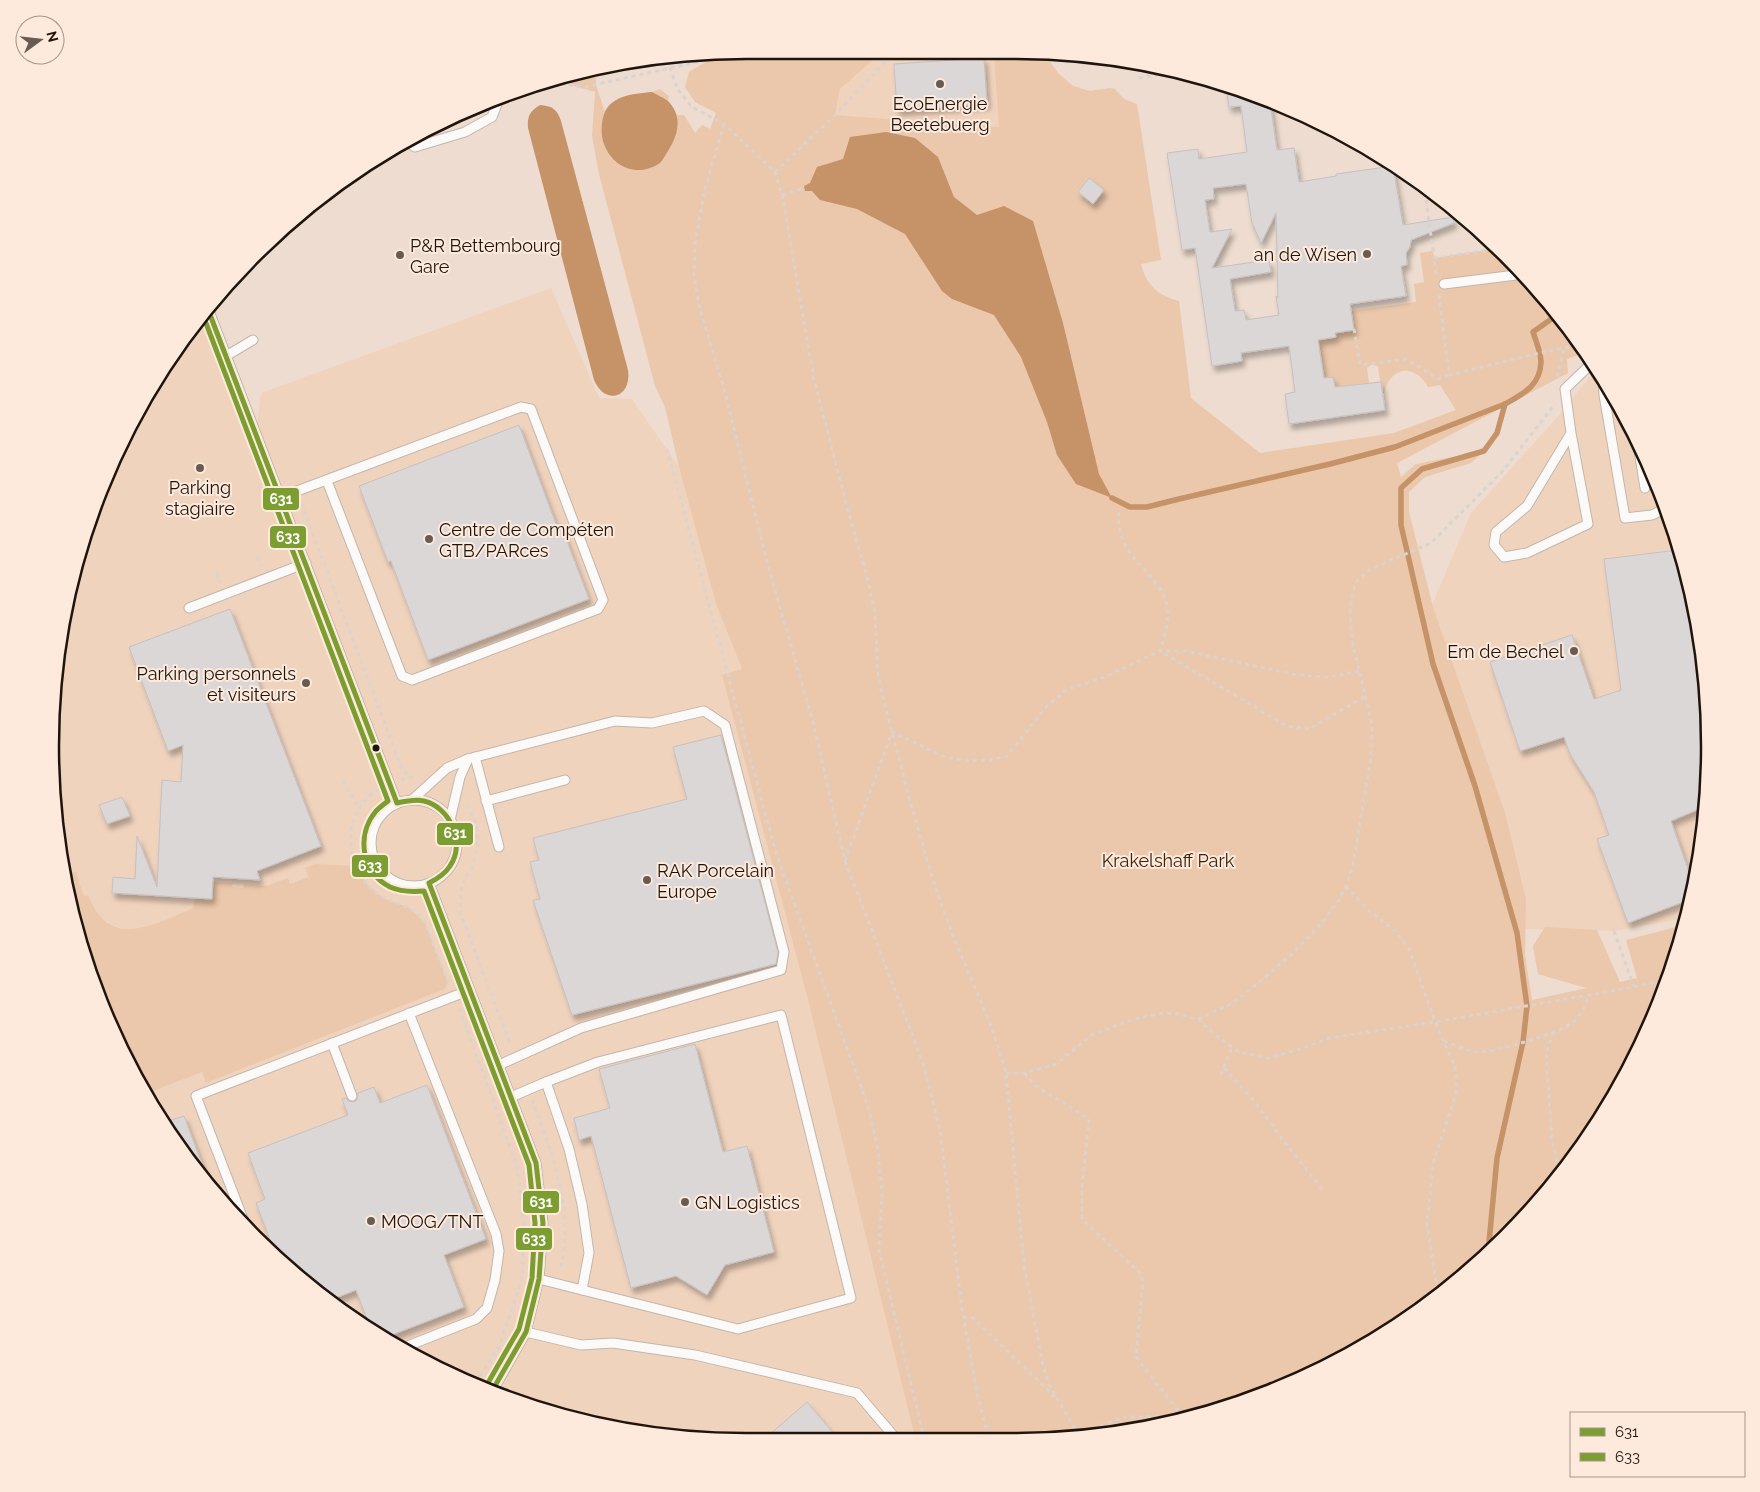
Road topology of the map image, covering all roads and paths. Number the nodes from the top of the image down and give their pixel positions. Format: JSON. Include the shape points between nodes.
{"nodes":[{"id":1,"x":887,"y":59,"type":"edge"},
{"id":2,"x":707,"y":60,"type":"edge"},
{"id":3,"x":668,"y":64,"type":"edge"},
{"id":4,"x":669,"y":69,"type":"junction"},
{"id":5,"x":1161,"y":75,"type":"edge"},
{"id":6,"x":1139,"y":78,"type":"dead end"},
{"id":7,"x":561,"y":84,"type":"edge"},
{"id":8,"x":497,"y":106,"type":"edge"},
{"id":9,"x":724,"y":124,"type":"junction"},
{"id":10,"x":412,"y":146,"type":"edge"},
{"id":11,"x":775,"y":172,"type":"junction"},
{"id":12,"x":804,"y":188,"type":"dead end"},
{"id":13,"x":782,"y":196,"type":"junction"},
{"id":14,"x":1426,"y":196,"type":"edge"},
{"id":15,"x":1426,"y":200,"type":"junction"},
{"id":16,"x":1430,"y":200,"type":"edge"},
{"id":17,"x":1434,"y":258,"type":"dead end"},
{"id":18,"x":1514,"y":275,"type":"edge"},
{"id":19,"x":1444,"y":284,"type":"dead end"},
{"id":20,"x":211,"y":316,"type":"edge"},
{"id":21,"x":1354,"y":330,"type":"dead end"},
{"id":22,"x":253,"y":340,"type":"dead end"},
{"id":23,"x":1572,"y":346,"type":"edge"},
{"id":24,"x":226,"y":356,"type":"junction"},
{"id":25,"x":1587,"y":368,"type":"edge"},
{"id":26,"x":1458,"y":373,"type":"dead end"},
{"id":27,"x":1449,"y":376,"type":"dead end"},
{"id":28,"x":1604,"y":394,"type":"edge"},
{"id":29,"x":1552,"y":407,"type":"dead end"},
{"id":30,"x":1571,"y":433,"type":"junction"},
{"id":31,"x":667,"y":449,"type":"dead end"},
{"id":32,"x":1642,"y":467,"type":"edge"},
{"id":33,"x":326,"y":481,"type":"junction"},
{"id":34,"x":1645,"y":488,"type":"dead end"},
{"id":35,"x":297,"y":491,"type":"junction"},
{"id":36,"x":281,"y":497,"type":"junction"},
{"id":37,"x":1660,"y":511,"type":"edge"},
{"id":38,"x":1118,"y":512,"type":"dead end"},
{"id":39,"x":306,"y":563,"type":"junction"},
{"id":40,"x":189,"y":608,"type":"dead end"},
{"id":41,"x":1160,"y":651,"type":"junction"},
{"id":42,"x":1359,"y":671,"type":"junction"},
{"id":43,"x":1366,"y":696,"type":"junction"},
{"id":44,"x":892,"y":732,"type":"junction"},
{"id":45,"x":472,"y":758,"type":"junction"},
{"id":46,"x":411,"y":777,"type":"dead end"},
{"id":47,"x":565,"y":780,"type":"dead end"},
{"id":48,"x":343,"y":782,"type":"dead end"},
{"id":49,"x":389,"y":782,"type":"junction"},
{"id":50,"x":412,"y":800,"type":"junction"},
{"id":51,"x":486,"y":801,"type":"junction"},
{"id":52,"x":397,"y":803,"type":"junction"},
{"id":53,"x":359,"y":809,"type":"junction"},
{"id":54,"x":450,"y":820,"type":"junction"},
{"id":55,"x":499,"y":847,"type":"dead end"},
{"id":56,"x":845,"y":862,"type":"junction"},
{"id":57,"x":429,"y":883,"type":"junction"},
{"id":58,"x":1346,"y":886,"type":"junction"},
{"id":59,"x":1614,"y":931,"type":"dead end"},
{"id":60,"x":1659,"y":982,"type":"edge"},
{"id":61,"x":1634,"y":987,"type":"junction"},
{"id":62,"x":470,"y":990,"type":"junction"},
{"id":63,"x":1588,"y":994,"type":"junction"},
{"id":64,"x":454,"y":996,"type":"junction"},
{"id":65,"x":409,"y":1013,"type":"junction"},
{"id":66,"x":1198,"y":1019,"type":"junction"},
{"id":67,"x":1435,"y":1022,"type":"junction"},
{"id":68,"x":1554,"y":1032,"type":"junction"},
{"id":69,"x":1444,"y":1041,"type":"junction"},
{"id":70,"x":332,"y":1043,"type":"junction"},
{"id":71,"x":1232,"y":1047,"type":"junction"},
{"id":72,"x":499,"y":1065,"type":"junction"},
{"id":73,"x":1224,"y":1068,"type":"junction"},
{"id":74,"x":1006,"y":1073,"type":"junction"},
{"id":75,"x":1024,"y":1073,"type":"junction"},
{"id":76,"x":1221,"y":1076,"type":"dead end"},
{"id":77,"x":546,"y":1082,"type":"junction"},
{"id":78,"x":352,"y":1096,"type":"dead end"},
{"id":79,"x":511,"y":1097,"type":"junction"},
{"id":80,"x":1558,"y":1165,"type":"edge"},
{"id":81,"x":1322,"y":1190,"type":"dead end"},
{"id":82,"x":240,"y":1210,"type":"edge"},
{"id":83,"x":539,"y":1279,"type":"junction"},
{"id":84,"x":1437,"y":1287,"type":"edge"},
{"id":85,"x":582,"y":1290,"type":"junction"},
{"id":86,"x":963,"y":1317,"type":"junction"},
{"id":87,"x":526,"y":1332,"type":"junction"},
{"id":88,"x":411,"y":1346,"type":"edge"},
{"id":89,"x":478,"y":1379,"type":"edge"},
{"id":90,"x":496,"y":1386,"type":"edge"},
{"id":91,"x":1057,"y":1399,"type":"junction"},
{"id":92,"x":1180,"y":1413,"type":"edge"},
{"id":93,"x":1164,"y":1416,"type":"edge"},
{"id":94,"x":1096,"y":1428,"type":"edge"},
{"id":95,"x":1075,"y":1430,"type":"edge"},
{"id":96,"x":890,"y":1433,"type":"edge"},
{"id":97,"x":923,"y":1433,"type":"edge"},
{"id":98,"x":988,"y":1433,"type":"edge"}],
"edges":[{"from":1,"to":11,"type":"path"},
{"from":2,"to":4,"type":"path"},
{"from":3,"to":4,"type":"path"},
{"from":4,"to":7,"type":"path","via":[[584,87]]},
{"from":4,"to":9,"type":"path","via":[[678,90],[692,107]]},
{"from":5,"to":6,"type":"path"},
{"from":8,"to":10,"type":"lane","via":[[492,117],[465,132],[414,148]]},
{"from":9,"to":11,"type":"path"},
{"from":9,"to":56,"type":"path","via":[[704,193],[695,244],[694,275],[699,305],[724,389],[769,569],[813,722]]},
{"from":11,"to":13,"type":"path"},
{"from":12,"to":13,"type":"path"},
{"from":13,"to":44,"type":"path","via":[[814,380],[867,576],[874,614],[878,674]]},
{"from":14,"to":15,"type":"path"},
{"from":15,"to":16,"type":"path"},
{"from":15,"to":17,"type":"path"},
{"from":18,"to":19,"type":"lane"},
{"from":20,"to":24,"type":"lane"},
{"from":21,"to":27,"type":"path","via":[[1360,366],[1407,359],[1438,379]]},
{"from":22,"to":24,"type":"lane"},
{"from":23,"to":26,"type":"path"},
{"from":24,"to":36,"type":"lane"},
{"from":25,"to":30,"type":"lane","via":[[1565,389]]},
{"from":28,"to":37,"type":"lane","via":[[1625,518]]},
{"from":29,"to":42,"type":"path","via":[[1502,472],[1429,544],[1369,570],[1357,581],[1350,615]]},
{"from":30,"to":30,"type":"lane","via":[[1588,524],[1526,553],[1504,557],[1494,545],[1496,532],[1527,506]]},
{"from":31,"to":97,"type":"path","via":[[776,853],[868,1106],[878,1149],[882,1192],[880,1250]]},
{"from":32,"to":34,"type":"lane"},
{"from":33,"to":33,"type":"lane","via":[[521,406],[531,409],[603,600],[598,609],[589,613],[412,680],[402,676]]},
{"from":33,"to":35,"type":"lane"},
{"from":35,"to":36,"type":"lane"},
{"from":35,"to":46,"type":"path","via":[[402,770]]},
{"from":36,"to":39,"type":"lane"},
{"from":38,"to":41,"type":"path","via":[[1124,544],[1160,588],[1167,607],[1167,626]]},
{"from":39,"to":40,"type":"lane"},
{"from":39,"to":49,"type":"lane"},
{"from":41,"to":42,"type":"path","via":[[1186,651],[1297,675],[1330,677]]},
{"from":41,"to":43,"type":"path","via":[[1288,726],[1309,729]]},
{"from":41,"to":44,"type":"path","via":[[1068,689],[1047,706],[1007,756],[968,761],[945,757]]},
{"from":42,"to":43,"type":"path"},
{"from":43,"to":58,"type":"path","via":[[1372,725],[1371,758],[1353,864]]},
{"from":44,"to":56,"type":"path"},
{"from":44,"to":74,"type":"path","via":[[925,856],[949,926],[1000,1048]]},
{"from":45,"to":50,"type":"lane","via":[[448,768]]},
{"from":45,"to":51,"type":"lane"},
{"from":45,"to":54,"type":"lane","via":[[460,777]]},
{"from":45,"to":72,"type":"lane","via":[[615,721],[652,723],[704,711],[725,725],[784,952],[781,970],[581,1028]]},
{"from":47,"to":51,"type":"lane"},
{"from":48,"to":53,"type":"path"},
{"from":49,"to":52,"type":"lane"},
{"from":49,"to":53,"type":"path","via":[[372,793]]},
{"from":50,"to":52,"type":"lane"},
{"from":50,"to":54,"type":"lane","via":[[427,802]]},
{"from":51,"to":55,"type":"lane"},
{"from":52,"to":57,"type":"lane","via":[[377,820],[372,832],[374,858],[390,879],[416,886]]},
{"from":53,"to":64,"type":"path","via":[[351,828],[350,849],[356,869],[368,886],[385,899],[408,907],[425,923]]},
{"from":54,"to":57,"type":"lane","via":[[456,834],[451,864]]},
{"from":56,"to":86,"type":"path","via":[[923,1063],[940,1130]]},
{"from":57,"to":62,"type":"lane"},
{"from":58,"to":66,"type":"path","via":[[1321,924],[1291,955],[1229,1006]]},
{"from":58,"to":67,"type":"path","via":[[1367,909],[1396,932],[1409,949]]},
{"from":59,"to":61,"type":"path"},
{"from":60,"to":61,"type":"path"},
{"from":61,"to":63,"type":"path"},
{"from":62,"to":64,"type":"lane"},
{"from":62,"to":72,"type":"lane"},
{"from":63,"to":67,"type":"path"},
{"from":63,"to":68,"type":"path","via":[[1588,1003],[1581,1014]]},
{"from":64,"to":65,"type":"lane"},
{"from":64,"to":89,"type":"path","via":[[517,1166],[524,1224],[522,1278],[500,1344]]},
{"from":65,"to":70,"type":"lane"},
{"from":65,"to":88,"type":"lane","via":[[496,1234],[499,1251],[487,1308],[476,1319]]},
{"from":66,"to":71,"type":"path"},
{"from":66,"to":75,"type":"path","via":[[1163,1013],[1134,1019],[1093,1034],[1056,1064]]},
{"from":67,"to":69,"type":"path"},
{"from":67,"to":71,"type":"path","via":[[1330,1038],[1269,1058],[1239,1052]]},
{"from":68,"to":69,"type":"path","via":[[1494,1050],[1476,1052]]},
{"from":68,"to":80,"type":"path","via":[[1546,1053],[1552,1140]]},
{"from":69,"to":84,"type":"path","via":[[1455,1067],[1456,1091],[1433,1163],[1427,1224]]},
{"from":70,"to":78,"type":"lane"},
{"from":70,"to":82,"type":"lane","via":[[196,1096]]},
{"from":71,"to":73,"type":"path"},
{"from":72,"to":79,"type":"lane"},
{"from":73,"to":76,"type":"path"},
{"from":73,"to":81,"type":"path","via":[[1255,1102]]},
{"from":74,"to":75,"type":"path"},
{"from":74,"to":91,"type":"path","via":[[1024,1265],[1043,1366]]},
{"from":75,"to":92,"type":"path","via":[[1033,1084],[1089,1119],[1082,1218],[1140,1273],[1143,1280],[1136,1357]]},
{"from":77,"to":79,"type":"lane"},
{"from":77,"to":85,"type":"lane","via":[[569,1149],[582,1204],[589,1253]]},
{"from":77,"to":85,"type":"lane","via":[[598,1062],[781,1015],[851,1298],[738,1329]]},
{"from":79,"to":83,"type":"lane","via":[[536,1163],[543,1223]]},
{"from":83,"to":85,"type":"lane"},
{"from":83,"to":87,"type":"lane"},
{"from":86,"to":91,"type":"path","via":[[973,1318]]},
{"from":86,"to":98,"type":"path"},
{"from":87,"to":90,"type":"lane"},
{"from":87,"to":96,"type":"lane","via":[[581,1345],[613,1343],[695,1354],[857,1393]]},
{"from":91,"to":95,"type":"path"},
{"from":93,"to":94,"type":"path","via":[[1124,1417]]}]}
